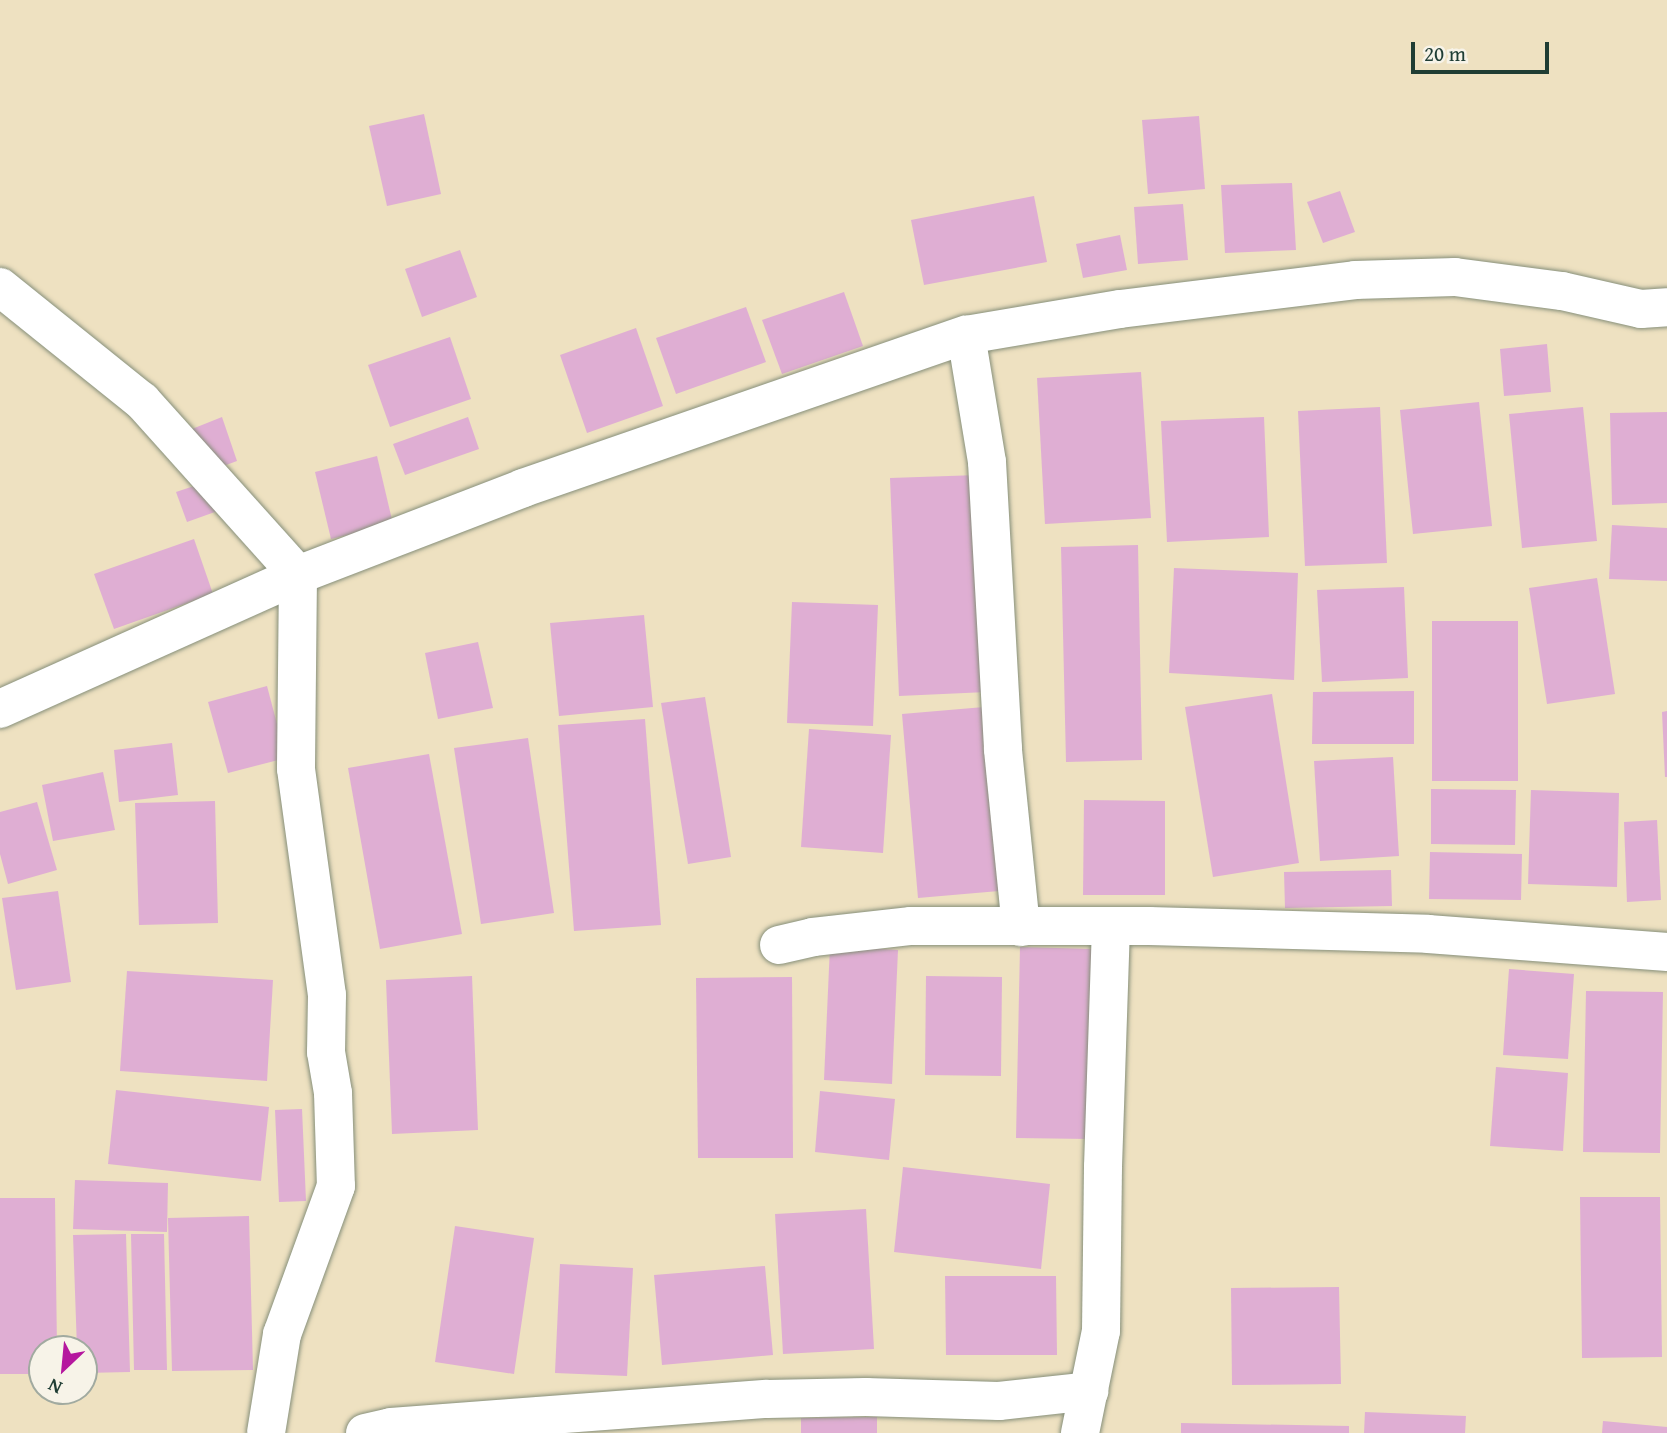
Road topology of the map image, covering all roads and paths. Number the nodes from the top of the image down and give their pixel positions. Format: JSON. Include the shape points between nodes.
{"nodes":[{"id":1,"x":0,"y":287,"type":"edge"},
{"id":2,"x":1667,"y":307,"type":"edge"},
{"id":3,"x":966,"y":335,"type":"junction"},
{"id":4,"x":298,"y":575,"type":"junction"},
{"id":5,"x":0,"y":709,"type":"edge"},
{"id":6,"x":1021,"y":927,"type":"junction"},
{"id":7,"x":1111,"y":927,"type":"junction"},
{"id":8,"x":779,"y":945,"type":"dead end"},
{"id":9,"x":1667,"y":952,"type":"edge"},
{"id":10,"x":1089,"y":1391,"type":"junction"},
{"id":11,"x":266,"y":1433,"type":"edge"},
{"id":12,"x":365,"y":1433,"type":"edge"},
{"id":13,"x":1080,"y":1433,"type":"edge"}],
"edges":[{"from":1,"to":4,"type":"street","via":[[142,401]]},
{"from":2,"to":3,"type":"street","via":[[1641,309],[1562,291],[1455,278],[1355,280]]},
{"from":3,"to":4,"type":"street","via":[[523,488]]},
{"from":3,"to":6,"type":"street","via":[[987,462],[1003,750]]},
{"from":4,"to":5,"type":"street"},
{"from":4,"to":11,"type":"street","via":[[296,769],[327,995],[335,1186],[282,1334]]},
{"from":6,"to":7,"type":"street"},
{"from":6,"to":8,"type":"street","via":[[911,926]]},
{"from":7,"to":9,"type":"street","via":[[1428,934]]},
{"from":7,"to":10,"type":"street","via":[[1101,1331]]},
{"from":10,"to":12,"type":"street","via":[[999,1401],[767,1399],[403,1426]]},
{"from":10,"to":13,"type":"street"}]}
